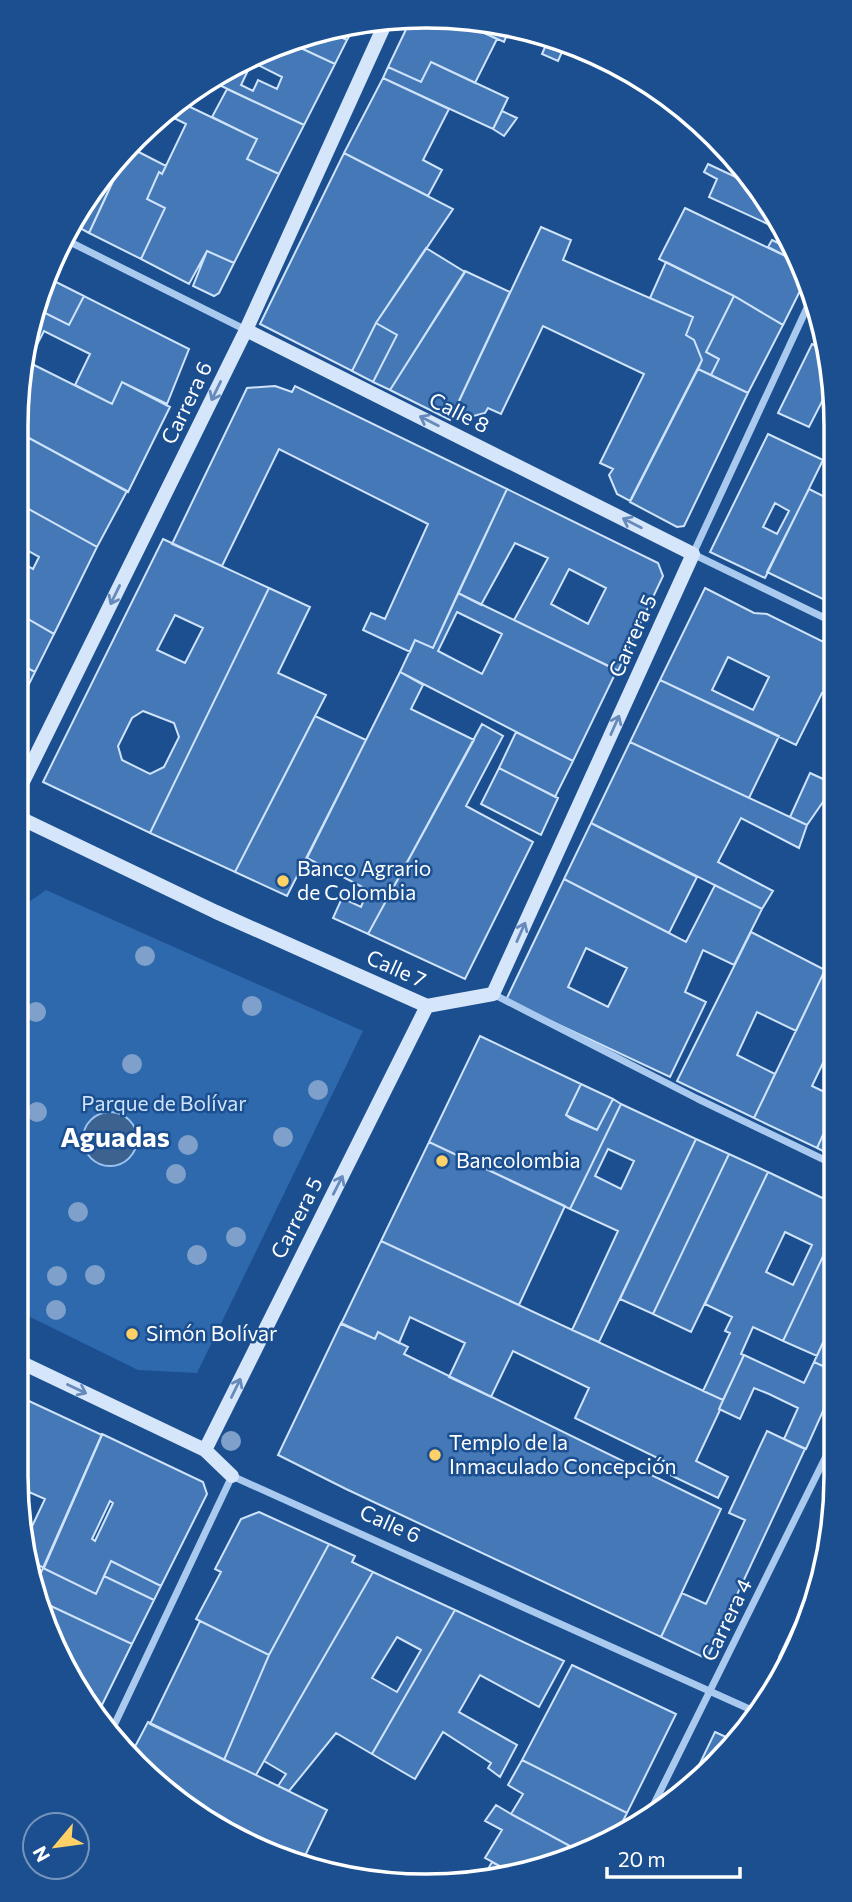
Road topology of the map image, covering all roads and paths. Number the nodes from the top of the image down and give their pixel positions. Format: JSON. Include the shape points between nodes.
{"nodes":[{"id":1,"x":382,"y":30,"type":"edge"},
{"id":2,"x":73,"y":243,"type":"edge"},
{"id":3,"x":807,"y":311,"type":"edge"},
{"id":4,"x":246,"y":330,"type":"junction"},
{"id":5,"x":693,"y":554,"type":"junction"},
{"id":6,"x":824,"y":617,"type":"edge"},
{"id":7,"x":28,"y":772,"type":"edge"},
{"id":8,"x":28,"y":822,"type":"edge"},
{"id":9,"x":493,"y":994,"type":"junction"},
{"id":10,"x":427,"y":1006,"type":"junction"},
{"id":11,"x":824,"y":1160,"type":"edge"},
{"id":12,"x":28,"y":1366,"type":"edge"},
{"id":13,"x":205,"y":1450,"type":"junction"},
{"id":14,"x":824,"y":1461,"type":"edge"},
{"id":15,"x":232,"y":1476,"type":"junction"},
{"id":16,"x":711,"y":1692,"type":"junction"},
{"id":17,"x":749,"y":1709,"type":"edge"},
{"id":18,"x":115,"y":1724,"type":"edge"},
{"id":19,"x":656,"y":1801,"type":"edge"}],
"edges":[{"from":1,"to":4,"type":"main road","name":"Carrera 6"},
{"from":2,"to":4,"type":"street","name":"Calle 8"},
{"from":3,"to":5,"type":"street","name":"Carrera 5"},
{"from":5,"to":4,"type":"main road","name":"Calle 8","one_way":true},
{"from":4,"to":7,"type":"main road","name":"Carrera 6","one_way":true},
{"from":5,"to":6,"type":"street","name":"Calle 8"},
{"from":9,"to":5,"type":"main road","name":"Carrera 5","one_way":true},
{"from":8,"to":10,"type":"main road","name":"Calle 7"},
{"from":9,"to":10,"type":"main road","name":"Calle 7"},
{"from":9,"to":11,"type":"street"},
{"from":13,"to":10,"type":"main road","name":"Carrera 5","one_way":true},
{"from":12,"to":13,"type":"main road","name":"Calle 6","one_way":true},
{"from":13,"to":15,"type":"main road","name":"Calle 6"},
{"from":14,"to":16,"type":"street","name":"Carrera 4"},
{"from":15,"to":16,"type":"street","name":"Calle 6"},
{"from":15,"to":18,"type":"street"},
{"from":16,"to":17,"type":"street","name":"Calle 6"},
{"from":16,"to":19,"type":"street","name":"Carrera 4"}]}
